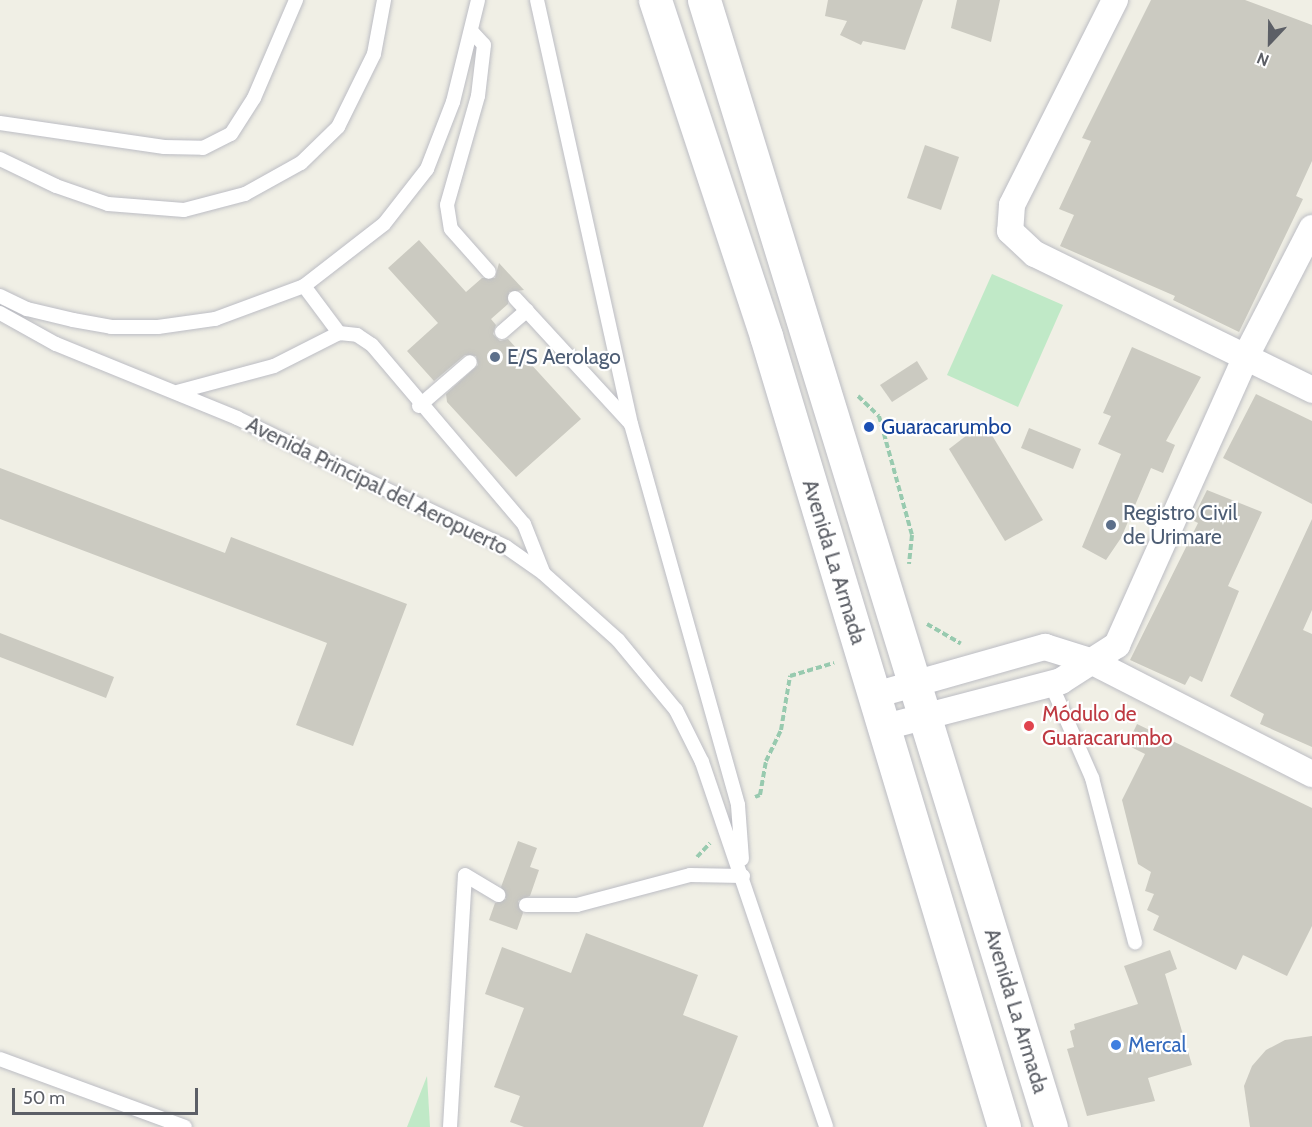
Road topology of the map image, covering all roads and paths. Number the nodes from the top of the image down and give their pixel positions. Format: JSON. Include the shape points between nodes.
{"nodes":[{"id":1,"x":296,"y":0,"type":"edge"},
{"id":2,"x":384,"y":0,"type":"edge"},
{"id":3,"x":478,"y":0,"type":"edge"},
{"id":4,"x":537,"y":0,"type":"edge"},
{"id":5,"x":655,"y":0,"type":"edge"},
{"id":6,"x":704,"y":0,"type":"edge"},
{"id":7,"x":1115,"y":0,"type":"edge"},
{"id":8,"x":473,"y":33,"type":"junction"},
{"id":9,"x":0,"y":123,"type":"edge"},
{"id":10,"x":0,"y":159,"type":"edge"},
{"id":11,"x":1312,"y":228,"type":"edge"},
{"id":12,"x":489,"y":272,"type":"dead end"},
{"id":13,"x":304,"y":286,"type":"junction"},
{"id":14,"x":0,"y":296,"type":"edge"},
{"id":15,"x":515,"y":298,"type":"dead end"},
{"id":16,"x":527,"y":310,"type":"junction"},
{"id":17,"x":0,"y":313,"type":"edge"},
{"id":18,"x":502,"y":332,"type":"dead end"},
{"id":19,"x":339,"y":333,"type":"junction"},
{"id":20,"x":1246,"y":356,"type":"junction"},
{"id":21,"x":470,"y":362,"type":"dead end"},
{"id":22,"x":855,"y":387,"type":"dead end"},
{"id":23,"x":1312,"y":390,"type":"edge"},
{"id":24,"x":177,"y":392,"type":"junction"},
{"id":25,"x":419,"y":406,"type":"junction"},
{"id":26,"x":632,"y":424,"type":"junction"},
{"id":27,"x":909,"y":571,"type":"dead end"},
{"id":28,"x":543,"y":573,"type":"junction"},
{"id":29,"x":913,"y":629,"type":"junction"},
{"id":30,"x":936,"y":633,"type":"junction"},
{"id":31,"x":968,"y":646,"type":"dead end"},
{"id":32,"x":862,"y":654,"type":"junction"},
{"id":33,"x":1093,"y":662,"type":"junction"},
{"id":34,"x":917,"y":682,"type":"junction"},
{"id":35,"x":1051,"y":684,"type":"junction"},
{"id":36,"x":875,"y":695,"type":"junction"},
{"id":37,"x":927,"y":714,"type":"junction"},
{"id":38,"x":885,"y":727,"type":"junction"},
{"id":39,"x":1312,"y":774,"type":"edge"},
{"id":40,"x":738,"y":805,"type":"junction"},
{"id":41,"x":721,"y":813,"type":"junction"},
{"id":42,"x":694,"y":875,"type":"junction"},
{"id":43,"x":743,"y":876,"type":"junction"},
{"id":44,"x":498,"y":895,"type":"dead end"},
{"id":45,"x":526,"y":905,"type":"dead end"},
{"id":46,"x":1136,"y":942,"type":"dead end"},
{"id":47,"x":0,"y":1059,"type":"edge"},
{"id":48,"x":185,"y":1127,"type":"edge"},
{"id":49,"x":450,"y":1127,"type":"edge"},
{"id":50,"x":826,"y":1127,"type":"edge"},
{"id":51,"x":1004,"y":1127,"type":"edge"},
{"id":52,"x":1051,"y":1127,"type":"edge"}],
"edges":[{"from":1,"to":9,"type":"lane","via":[[254,98],[231,134],[203,148],[164,147]]},
{"from":2,"to":10,"type":"lane","via":[[368,70],[338,127],[301,164],[245,194],[184,210],[108,204],[56,186]]},
{"from":3,"to":8,"type":"lane"},
{"from":4,"to":26,"type":"lane","name":"Avenida Principal del Aeropuerto"},
{"from":5,"to":32,"type":"main road","name":"Avenida La Armada","via":[[766,336]]},
{"from":6,"to":29,"type":"main road","name":"Avenida La Armada"},
{"from":7,"to":20,"type":"street","via":[[1012,205],[1010,231],[1035,254]]},
{"from":8,"to":12,"type":"lane","via":[[484,45],[478,96],[447,205],[451,229]]},
{"from":8,"to":13,"type":"lane","via":[[427,169],[384,225]]},
{"from":11,"to":20,"type":"street"},
{"from":13,"to":14,"type":"lane","via":[[235,314],[158,327],[111,327],[73,320]]},
{"from":13,"to":19,"type":"lane"},
{"from":15,"to":16,"type":"lane"},
{"from":16,"to":18,"type":"lane"},
{"from":16,"to":26,"type":"lane"},
{"from":17,"to":24,"type":"lane","name":"Avenida Principal del Aeropuerto","via":[[56,344]]},
{"from":19,"to":24,"type":"lane","via":[[274,366]]},
{"from":19,"to":25,"type":"lane","via":[[357,335],[372,345]]},
{"from":20,"to":23,"type":"street"},
{"from":20,"to":33,"type":"street","via":[[1117,645]]},
{"from":21,"to":25,"type":"lane"},
{"from":22,"to":27,"type":"path","via":[[858,398],[879,416],[912,535]]},
{"from":24,"to":28,"type":"lane","name":"Avenida Principal del Aeropuerto","via":[[439,511],[506,547]]},
{"from":25,"to":28,"type":"lane","via":[[524,524]]},
{"from":26,"to":40,"type":"lane","name":"Avenida Principal del Aeropuerto"},
{"from":28,"to":41,"type":"lane","name":"Avenida Principal del Aeropuerto","via":[[618,640],[676,710]]},
{"from":29,"to":30,"type":"path"},
{"from":29,"to":30,"type":"path"},
{"from":29,"to":34,"type":"main road","name":"Avenida La Armada"},
{"from":30,"to":31,"type":"path"},
{"from":32,"to":36,"type":"main road","name":"Avenida La Armada"},
{"from":32,"to":40,"type":"path","via":[[790,676],[781,730],[766,761],[760,795]]},
{"from":33,"to":34,"type":"street","via":[[1045,647]]},
{"from":33,"to":35,"type":"street"},
{"from":33,"to":39,"type":"street"},
{"from":34,"to":36,"type":"street"},
{"from":34,"to":37,"type":"main road","name":"Avenida La Armada"},
{"from":35,"to":37,"type":"street"},
{"from":35,"to":46,"type":"lane","via":[[1092,778]]},
{"from":36,"to":38,"type":"main road","name":"Avenida La Armada"},
{"from":37,"to":38,"type":"street"},
{"from":37,"to":52,"type":"main road","name":"Avenida La Armada"},
{"from":38,"to":51,"type":"main road","name":"Avenida La Armada"},
{"from":40,"to":43,"type":"lane","name":"Avenida Principal del Aeropuerto"},
{"from":41,"to":42,"type":"path","via":[[712,817],[709,845],[690,862]]},
{"from":41,"to":43,"type":"lane","name":"Avenida Principal del Aeropuerto"},
{"from":42,"to":43,"type":"lane"},
{"from":42,"to":45,"type":"lane","via":[[577,904]]},
{"from":43,"to":50,"type":"lane","name":"Avenida Principal del Aeropuerto"},
{"from":44,"to":49,"type":"lane","via":[[465,875]]},
{"from":47,"to":48,"type":"lane"}]}
